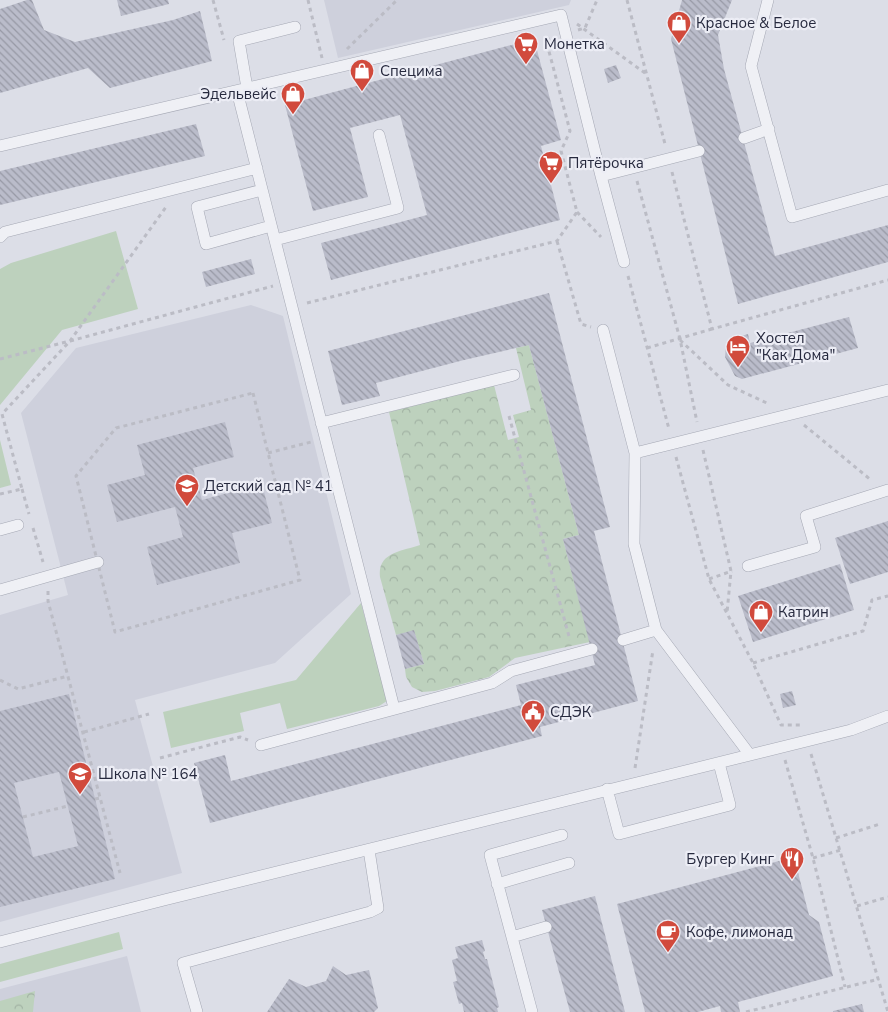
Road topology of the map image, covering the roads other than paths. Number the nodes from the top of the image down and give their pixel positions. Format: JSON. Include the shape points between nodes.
{"nodes":[{"id":1,"x":768,"y":0,"type":"edge"},
{"id":2,"x":294,"y":27,"type":"dead end"},
{"id":3,"x":242,"y":90,"type":"junction"},
{"id":4,"x":769,"y":129,"type":"junction"},
{"id":5,"x":379,"y":135,"type":"dead end"},
{"id":6,"x":744,"y":138,"type":"dead end"},
{"id":7,"x":0,"y":146,"type":"edge"},
{"id":8,"x":699,"y":151,"type":"dead end"},
{"id":9,"x":257,"y":168,"type":"junction"},
{"id":10,"x":601,"y":176,"type":"junction"},
{"id":11,"x":262,"y":190,"type":"junction"},
{"id":12,"x":888,"y":190,"type":"edge"},
{"id":13,"x":272,"y":226,"type":"junction"},
{"id":14,"x":0,"y":238,"type":"edge"},
{"id":15,"x":275,"y":240,"type":"junction"},
{"id":16,"x":624,"y":262,"type":"road end"},
{"id":17,"x":603,"y":330,"type":"road end"},
{"id":18,"x":514,"y":375,"type":"dead end"},
{"id":19,"x":888,"y":390,"type":"edge"},
{"id":20,"x":321,"y":424,"type":"junction"},
{"id":21,"x":634,"y":453,"type":"junction"},
{"id":22,"x":888,"y":490,"type":"edge"},
{"id":23,"x":18,"y":525,"type":"dead end"},
{"id":24,"x":0,"y":530,"type":"edge"},
{"id":25,"x":98,"y":562,"type":"road end"},
{"id":26,"x":748,"y":566,"type":"road end"},
{"id":27,"x":0,"y":590,"type":"edge"},
{"id":28,"x":656,"y":630,"type":"junction"},
{"id":29,"x":623,"y":640,"type":"dead end"},
{"id":30,"x":592,"y":649,"type":"dead end"},
{"id":31,"x":394,"y":708,"type":"junction"},
{"id":32,"x":888,"y":716,"type":"edge"},
{"id":33,"x":261,"y":745,"type":"road end"},
{"id":34,"x":750,"y":755,"type":"junction"},
{"id":35,"x":719,"y":763,"type":"junction"},
{"id":36,"x":607,"y":790,"type":"junction"},
{"id":37,"x":562,"y":835,"type":"dead end"},
{"id":38,"x":370,"y":850,"type":"junction"},
{"id":39,"x":569,"y":863,"type":"dead end"},
{"id":40,"x":497,"y":884,"type":"junction"},
{"id":41,"x":546,"y":927,"type":"dead end"},
{"id":42,"x":512,"y":937,"type":"junction"},
{"id":43,"x":0,"y":942,"type":"edge"},
{"id":44,"x":197,"y":1012,"type":"edge"},
{"id":45,"x":532,"y":1012,"type":"edge"}],
"edges":[{"from":1,"to":4,"type":"lane","via":[[751,66]]},
{"from":2,"to":3,"type":"lane","via":[[239,41]]},
{"from":3,"to":7,"type":"lane"},
{"from":3,"to":9,"type":"lane"},
{"from":3,"to":10,"type":"lane","via":[[561,15]]},
{"from":4,"to":6,"type":"lane"},
{"from":4,"to":12,"type":"lane","via":[[792,217]]},
{"from":5,"to":15,"type":"lane","via":[[398,208]]},
{"from":8,"to":10,"type":"lane"},
{"from":9,"to":11,"type":"lane"},
{"from":9,"to":14,"type":"lane","via":[[5,232]]},
{"from":10,"to":16,"type":"lane"},
{"from":11,"to":13,"type":"lane"},
{"from":11,"to":13,"type":"lane","via":[[197,207],[206,244]]},
{"from":13,"to":15,"type":"lane"},
{"from":15,"to":20,"type":"lane"},
{"from":17,"to":21,"type":"lane"},
{"from":18,"to":20,"type":"lane"},
{"from":19,"to":21,"type":"lane"},
{"from":20,"to":31,"type":"lane"},
{"from":21,"to":28,"type":"lane","via":[[634,544]]},
{"from":22,"to":26,"type":"lane","via":[[806,516],[815,547]]},
{"from":23,"to":24,"type":"lane"},
{"from":25,"to":27,"type":"lane"},
{"from":28,"to":29,"type":"lane"},
{"from":28,"to":34,"type":"lane"},
{"from":30,"to":31,"type":"lane","via":[[511,671],[492,683]]},
{"from":31,"to":33,"type":"lane"},
{"from":32,"to":34,"type":"lane","via":[[851,730]]},
{"from":34,"to":35,"type":"lane"},
{"from":35,"to":36,"type":"lane"},
{"from":35,"to":36,"type":"lane","via":[[730,805],[619,834]]},
{"from":36,"to":38,"type":"lane"},
{"from":37,"to":40,"type":"lane","via":[[490,855]]},
{"from":38,"to":43,"type":"lane"},
{"from":38,"to":44,"type":"lane","via":[[378,908],[183,963]]},
{"from":39,"to":40,"type":"lane"},
{"from":40,"to":42,"type":"lane"},
{"from":41,"to":42,"type":"lane"},
{"from":42,"to":45,"type":"lane"}]}
